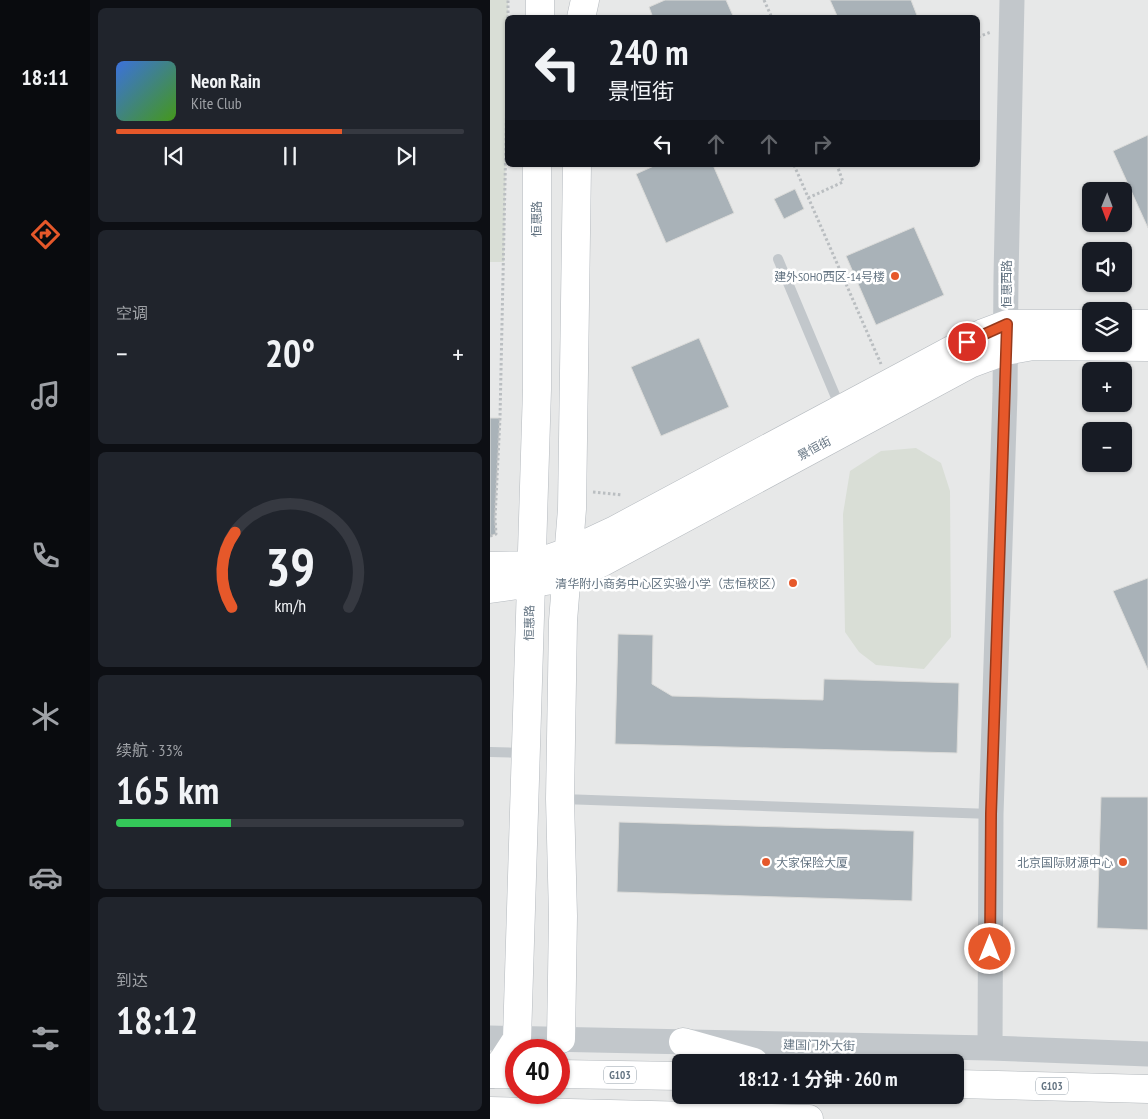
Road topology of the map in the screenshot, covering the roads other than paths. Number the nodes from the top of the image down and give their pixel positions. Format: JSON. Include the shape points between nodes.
{"nodes":[{"id":1,"x":540,"y":0,"type":"edge"},
{"id":2,"x":578,"y":0,"type":"edge"},
{"id":3,"x":585,"y":0,"type":"edge"},
{"id":4,"x":1012,"y":0,"type":"edge"},
{"id":5,"x":540,"y":15,"type":"edge"},
{"id":6,"x":580,"y":15,"type":"edge"},
{"id":7,"x":582,"y":15,"type":"edge"},
{"id":8,"x":537,"y":167,"type":"edge"},
{"id":9,"x":577,"y":167,"type":"edge"},
{"id":10,"x":778,"y":259,"type":"dead end"},
{"id":11,"x":1007,"y":324,"type":"junction"},
{"id":12,"x":1082,"y":324,"type":"edge"},
{"id":13,"x":1132,"y":324,"type":"edge"},
{"id":14,"x":1148,"y":324,"type":"edge"},
{"id":15,"x":1148,"y":347,"type":"edge"},
{"id":16,"x":1005,"y":351,"type":"junction"},
{"id":17,"x":840,"y":408,"type":"junction"},
{"id":18,"x":568,"y":565,"type":"junction"},
{"id":19,"x":490,"y":566,"type":"edge"},
{"id":20,"x":530,"y":575,"type":"junction"},
{"id":21,"x":490,"y":589,"type":"edge"},
{"id":22,"x":490,"y":752,"type":"edge"},
{"id":23,"x":526,"y":753,"type":"junction"},
{"id":24,"x":560,"y":799,"type":"junction"},
{"id":25,"x":991,"y":814,"type":"junction"},
{"id":26,"x":523,"y":816,"type":"junction"},
{"id":27,"x":562,"y":984,"type":"junction"},
{"id":28,"x":490,"y":1038,"type":"edge"},
{"id":29,"x":517,"y":1039,"type":"joint"},
{"id":30,"x":560,"y":1039,"type":"edge"},
{"id":31,"x":570,"y":1039,"type":"edge"},
{"id":32,"x":683,"y":1042,"type":"junction"},
{"id":33,"x":990,"y":1048,"type":"junction"},
{"id":34,"x":726,"y":1054,"type":"edge"},
{"id":35,"x":1148,"y":1054,"type":"edge"},
{"id":36,"x":505,"y":1057,"type":"edge"},
{"id":37,"x":499,"y":1074,"type":"edge"},
{"id":38,"x":570,"y":1074,"type":"edge"},
{"id":39,"x":672,"y":1076,"type":"edge"},
{"id":40,"x":964,"y":1084,"type":"edge"},
{"id":41,"x":1148,"y":1089,"type":"edge"},
{"id":42,"x":509,"y":1114,"type":"edge"},
{"id":43,"x":809,"y":1119,"type":"edge"}],
"edges":[{"from":1,"to":5,"type":"main road"},
{"from":2,"to":6,"type":"main road"},
{"from":3,"to":7,"type":"main road"},
{"from":4,"to":11,"type":"street","name":"恒惠西路"},
{"from":8,"to":20,"type":"main road","name":"恒惠路","via":[[538,332]]},
{"from":9,"to":18,"type":"main road","via":[[572,509]]},
{"from":10,"to":17,"type":"lane"},
{"from":11,"to":12,"type":"main road","name":"景恒街"},
{"from":11,"to":16,"type":"street","name":"恒惠西路"},
{"from":11,"to":17,"type":"main road","name":"景恒街","via":[[982,333]]},
{"from":13,"to":14,"type":"main road"},
{"from":15,"to":16,"type":"main road","name":"景恒街","via":[[1033,346]]},
{"from":16,"to":18,"type":"main road","name":"景恒街","via":[[970,364],[601,563]]},
{"from":16,"to":25,"type":"street","name":"恒惠西路"},
{"from":17,"to":18,"type":"main road","name":"景恒街","via":[[613,531]]},
{"from":18,"to":20,"type":"main road","name":"景恒街"},
{"from":18,"to":24,"type":"main road","via":[[563,621]]},
{"from":19,"to":20,"type":"main road","name":"景恒街"},
{"from":20,"to":21,"type":"main road","name":"景恒街"},
{"from":20,"to":23,"type":"main road","name":"恒惠路"},
{"from":22,"to":23,"type":"lane"},
{"from":23,"to":26,"type":"main road","name":"恒惠路"},
{"from":24,"to":25,"type":"lane"},
{"from":24,"to":27,"type":"main road"},
{"from":25,"to":33,"type":"street","name":"恒惠西路"},
{"from":26,"to":27,"type":"main road","via":[[528,902],[526,969],[536,983]]},
{"from":26,"to":29,"type":"main road","name":"恒惠路"},
{"from":27,"to":30,"type":"main road"},
{"from":28,"to":29,"type":"street","name":"建国门外大街"},
{"from":31,"to":32,"type":"street","name":"建国门外大街"},
{"from":32,"to":33,"type":"street","name":"建国门外大街"},
{"from":32,"to":34,"type":"main road"},
{"from":33,"to":35,"type":"street","name":"建国门外大街"},
{"from":36,"to":37,"type":"main road"},
{"from":38,"to":39,"type":"main road","number":"G103"},
{"from":40,"to":41,"type":"main road","number":"G103"},
{"from":42,"to":43,"type":"main road"}]}
